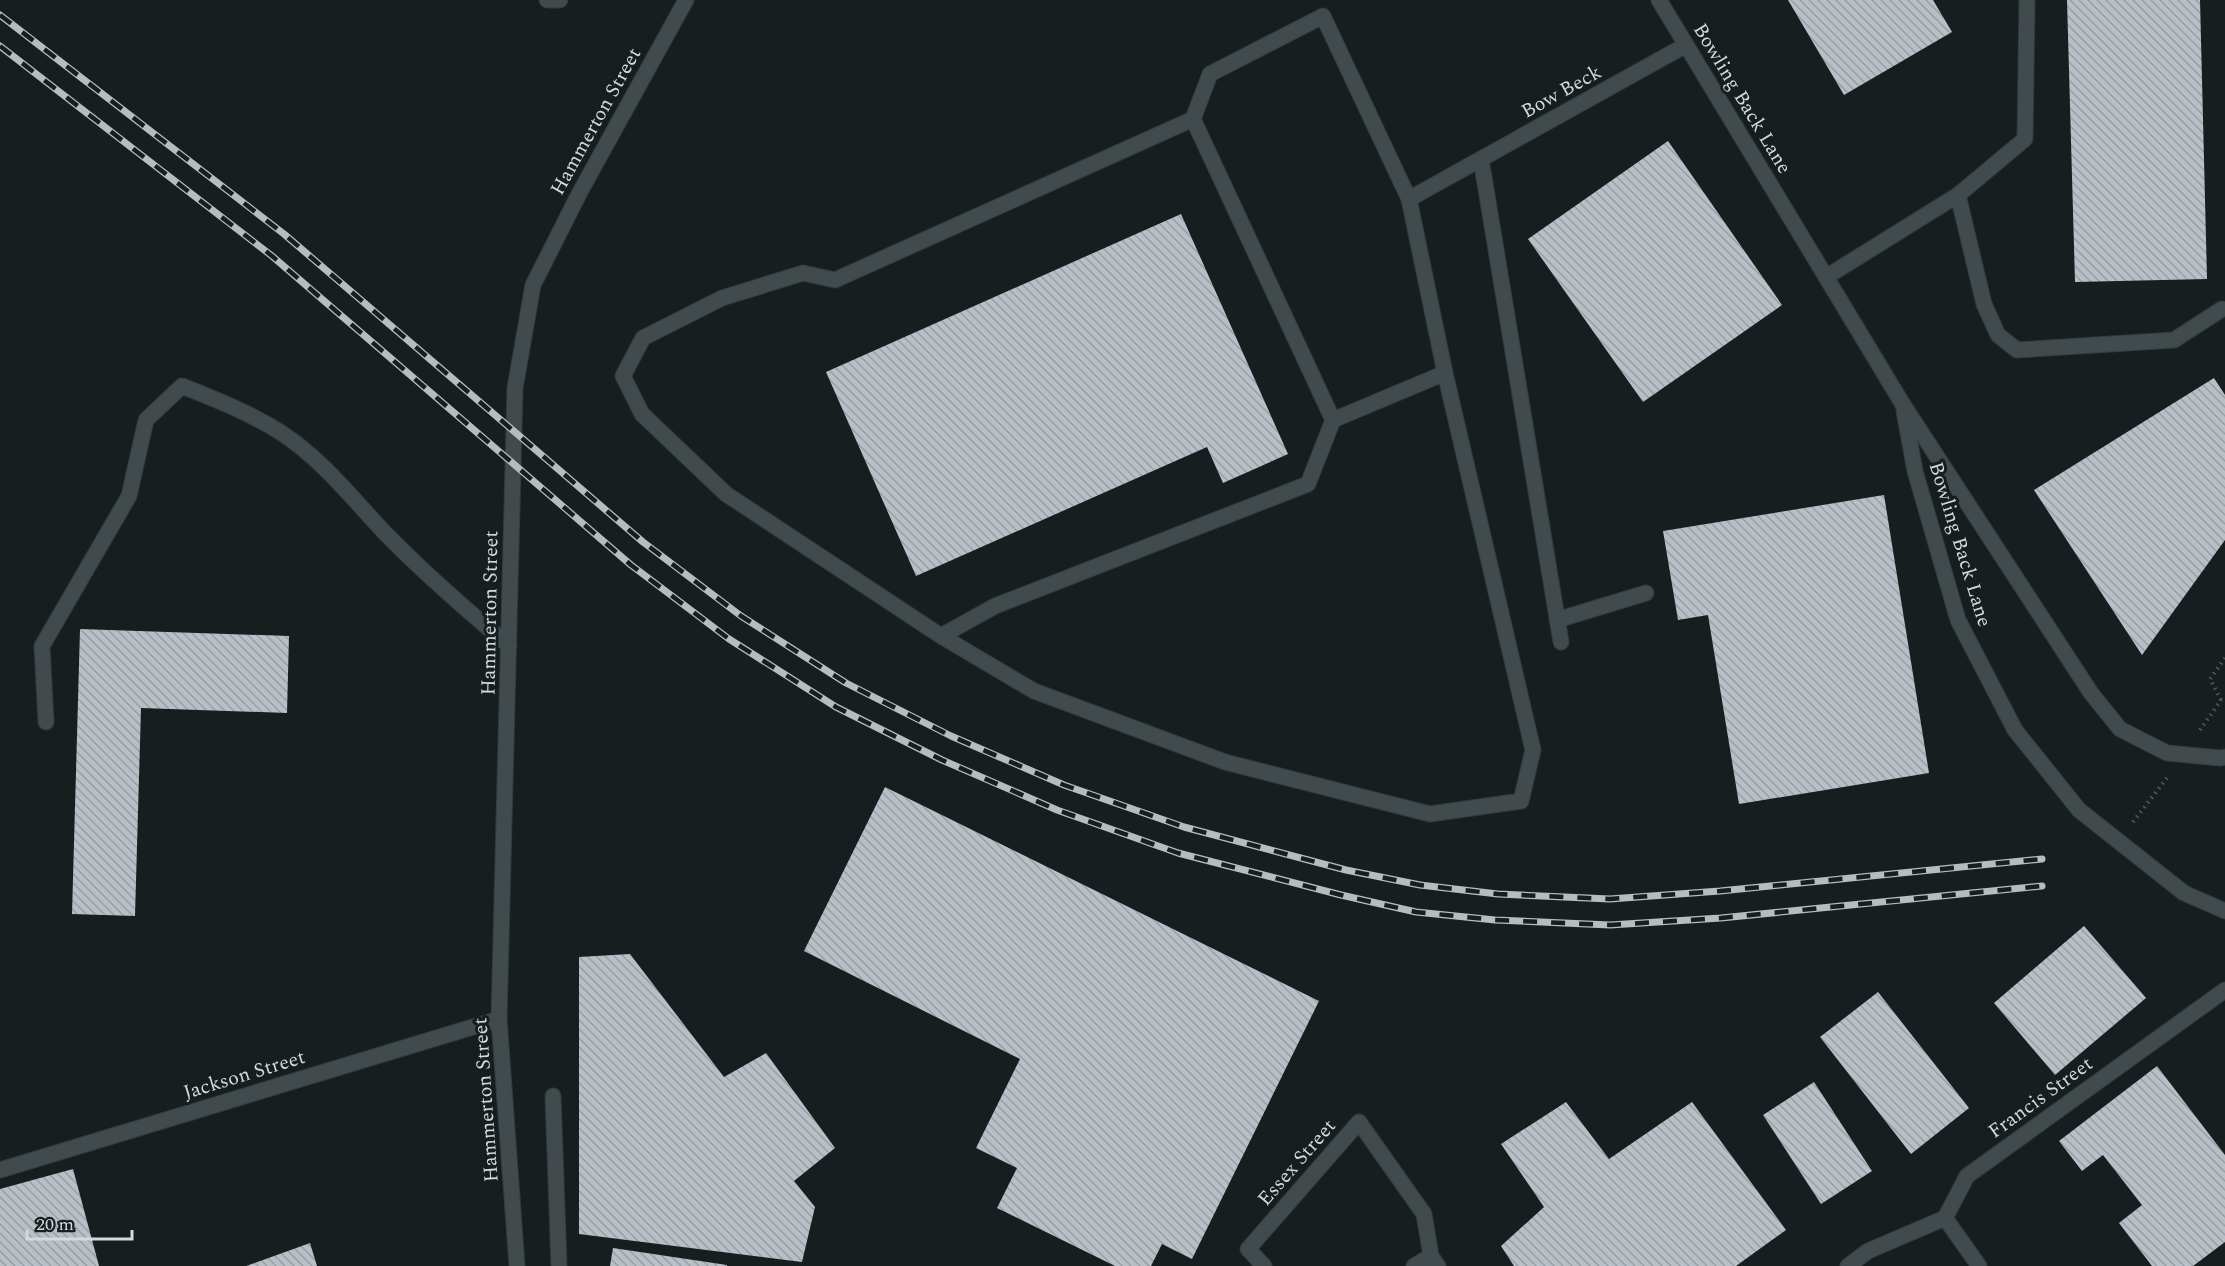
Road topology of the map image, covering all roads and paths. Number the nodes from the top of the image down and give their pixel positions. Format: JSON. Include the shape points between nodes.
{"nodes":[{"id":1,"x":547,"y":0,"type":"edge"},
{"id":2,"x":560,"y":0,"type":"edge"},
{"id":3,"x":686,"y":0,"type":"edge"},
{"id":4,"x":1659,"y":0,"type":"edge"},
{"id":5,"x":2027,"y":0,"type":"edge"},
{"id":6,"x":1686,"y":45,"type":"junction"},
{"id":7,"x":1192,"y":119,"type":"junction"},
{"id":8,"x":1481,"y":159,"type":"junction"},
{"id":9,"x":1958,"y":195,"type":"junction"},
{"id":10,"x":1409,"y":199,"type":"junction"},
{"id":11,"x":1826,"y":277,"type":"junction"},
{"id":12,"x":2222,"y":309,"type":"dead end"},
{"id":13,"x":1445,"y":373,"type":"junction"},
{"id":14,"x":1902,"y":403,"type":"junction"},
{"id":15,"x":1333,"y":420,"type":"junction"},
{"id":16,"x":1646,"y":592,"type":"dead end"},
{"id":17,"x":1557,"y":620,"type":"junction"},
{"id":18,"x":941,"y":636,"type":"junction"},
{"id":19,"x":1561,"y":642,"type":"dead end"},
{"id":20,"x":509,"y":646,"type":"junction"},
{"id":21,"x":2225,"y":658,"type":"edge"},
{"id":22,"x":2220,"y":700,"type":"dead end"},
{"id":23,"x":46,"y":722,"type":"dead end"},
{"id":24,"x":2225,"y":757,"type":"edge"},
{"id":25,"x":2225,"y":911,"type":"edge"},
{"id":26,"x":2225,"y":990,"type":"edge"},
{"id":27,"x":499,"y":1019,"type":"junction"},
{"id":28,"x":553,"y":1096,"type":"dead end"},
{"id":29,"x":0,"y":1170,"type":"edge"},
{"id":30,"x":1944,"y":1218,"type":"junction"},
{"id":31,"x":1435,"y":1261,"type":"edge"},
{"id":32,"x":517,"y":1266,"type":"edge"},
{"id":33,"x":559,"y":1266,"type":"edge"},
{"id":34,"x":1264,"y":1266,"type":"edge"},
{"id":35,"x":1414,"y":1266,"type":"edge"},
{"id":36,"x":1848,"y":1266,"type":"edge"},
{"id":37,"x":1979,"y":1266,"type":"edge"}],
"edges":[{"from":1,"to":2,"type":"street"},
{"from":3,"to":20,"type":"street","name":"Hammerton Street","via":[[533,285],[514,387]]},
{"from":4,"to":6,"type":"street","name":"Bowling Back Lane"},
{"from":5,"to":9,"type":"street","via":[[2025,139]]},
{"from":6,"to":8,"type":"street","name":"Bow Beck"},
{"from":6,"to":11,"type":"street","name":"Bowling Back Lane"},
{"from":7,"to":10,"type":"street","via":[[1210,74],[1323,16]]},
{"from":7,"to":15,"type":"street"},
{"from":7,"to":18,"type":"street","via":[[835,280],[803,273],[722,298],[643,338],[623,376],[642,414],[726,494]]},
{"from":8,"to":10,"type":"street","name":"Bow Beck"},
{"from":8,"to":17,"type":"street"},
{"from":9,"to":11,"type":"street"},
{"from":9,"to":12,"type":"street","via":[[1984,304],[1998,335],[2017,350],[2174,340]]},
{"from":10,"to":13,"type":"street"},
{"from":11,"to":14,"type":"street","name":"Bowling Back Lane"},
{"from":13,"to":15,"type":"street"},
{"from":13,"to":18,"type":"street","via":[[1533,750],[1521,801],[1430,814],[1225,762],[1034,691]]},
{"from":14,"to":24,"type":"street","name":"Bowling Back Lane","via":[[2091,693],[2120,729],[2167,753]]},
{"from":14,"to":25,"type":"street","name":"Bowling Back Lane","via":[[1915,471],[1958,620],[2015,730],[2079,810],[2184,893]]},
{"from":15,"to":18,"type":"street","via":[[1308,484],[995,606]]},
{"from":16,"to":17,"type":"street"},
{"from":17,"to":19,"type":"street"},
{"from":20,"to":23,"type":"street","via":[[386,533],[321,464],[281,433],[223,402],[182,386],[146,420],[129,496],[42,646]]},
{"from":20,"to":27,"type":"street","name":"Hammerton Street"},
{"from":21,"to":22,"type":"path","via":[[2210,679]]},
{"from":26,"to":30,"type":"street","name":"Francis Street","via":[[1966,1176]]},
{"from":27,"to":29,"type":"street","name":"Jackson Street"},
{"from":27,"to":32,"type":"street","name":"Hammerton Street"},
{"from":28,"to":33,"type":"street"},
{"from":30,"to":36,"type":"street","via":[[1868,1251]]},
{"from":30,"to":37,"type":"street"},
{"from":31,"to":34,"type":"street","name":"Essex Street","via":[[1424,1214],[1359,1122],[1248,1249]]},
{"from":31,"to":35,"type":"street","name":"Essex Street"}]}
